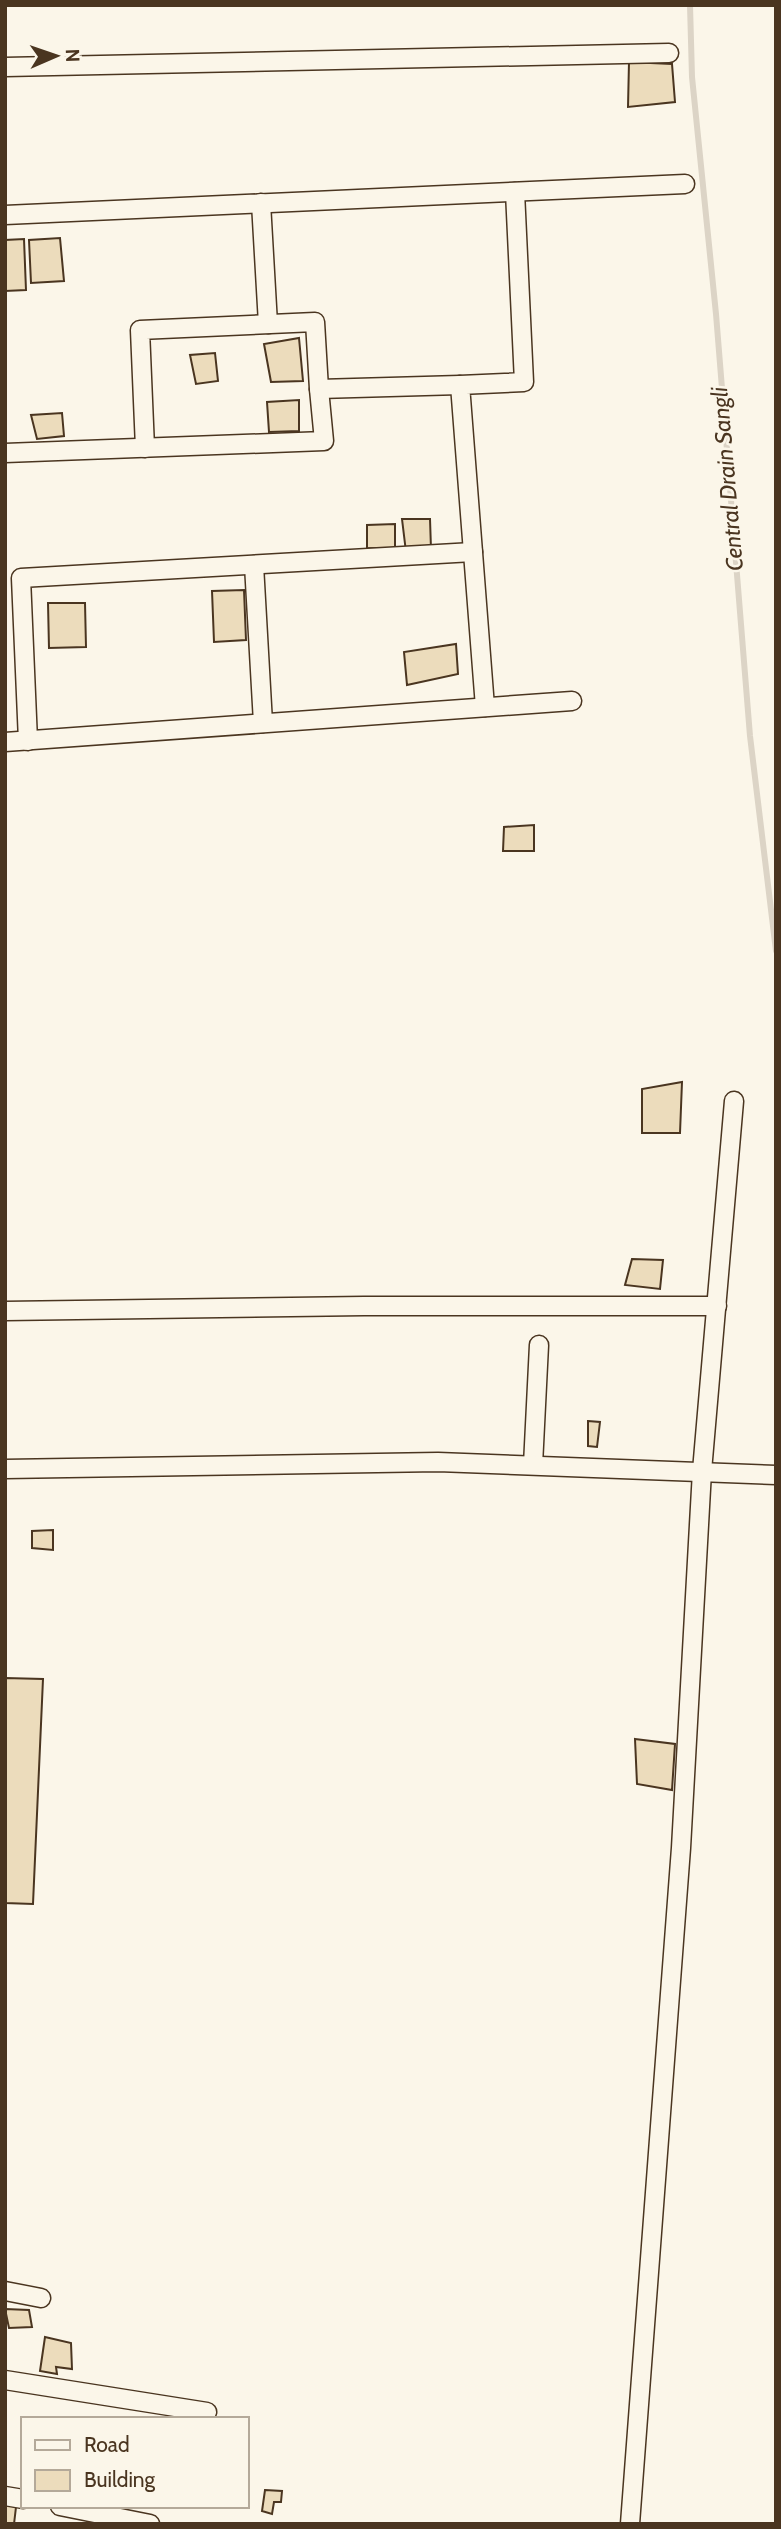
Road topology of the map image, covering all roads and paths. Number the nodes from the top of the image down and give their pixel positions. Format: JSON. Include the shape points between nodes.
{"nodes":[{"id":1,"x":669,"y":52,"type":"dead end"},
{"id":2,"x":5,"y":67,"type":"edge"},
{"id":3,"x":685,"y":184,"type":"dead end"},
{"id":4,"x":515,"y":192,"type":"junction"},
{"id":5,"x":261,"y":203,"type":"junction"},
{"id":6,"x":5,"y":215,"type":"edge"},
{"id":7,"x":268,"y":324,"type":"junction"},
{"id":8,"x":460,"y":385,"type":"junction"},
{"id":9,"x":319,"y":389,"type":"junction"},
{"id":10,"x":145,"y":448,"type":"junction"},
{"id":11,"x":5,"y":453,"type":"edge"},
{"id":12,"x":473,"y":552,"type":"junction"},
{"id":13,"x":254,"y":565,"type":"junction"},
{"id":14,"x":572,"y":701,"type":"dead end"},
{"id":15,"x":485,"y":707,"type":"junction"},
{"id":16,"x":263,"y":723,"type":"junction"},
{"id":17,"x":28,"y":741,"type":"junction"},
{"id":18,"x":5,"y":742,"type":"edge"},
{"id":19,"x":734,"y":1101,"type":"dead end"},
{"id":20,"x":717,"y":1306,"type":"junction"},
{"id":21,"x":5,"y":1311,"type":"edge"},
{"id":22,"x":539,"y":1345,"type":"dead end"},
{"id":23,"x":533,"y":1465,"type":"junction"},
{"id":24,"x":5,"y":1469,"type":"edge"},
{"id":25,"x":702,"y":1471,"type":"junction"},
{"id":26,"x":776,"y":1475,"type":"edge"},
{"id":27,"x":5,"y":2291,"type":"edge"},
{"id":28,"x":41,"y":2298,"type":"dead end"},
{"id":29,"x":5,"y":2380,"type":"edge"},
{"id":30,"x":207,"y":2412,"type":"dead end"},
{"id":31,"x":70,"y":2508,"type":"edge"},
{"id":32,"x":150,"y":2524,"type":"edge"},
{"id":33,"x":630,"y":2524,"type":"edge"}],
"edges":[{"from":1,"to":2,"type":"street"},
{"from":3,"to":4,"type":"street"},
{"from":4,"to":5,"type":"street"},
{"from":4,"to":8,"type":"street","via":[[524,382]]},
{"from":5,"to":6,"type":"street"},
{"from":5,"to":7,"type":"street"},
{"from":7,"to":9,"type":"street","via":[[315,322]]},
{"from":7,"to":10,"type":"street","via":[[140,330]]},
{"from":8,"to":9,"type":"street"},
{"from":8,"to":12,"type":"street"},
{"from":9,"to":10,"type":"street","via":[[324,441]]},
{"from":10,"to":11,"type":"street"},
{"from":12,"to":13,"type":"street"},
{"from":12,"to":15,"type":"street"},
{"from":13,"to":16,"type":"street"},
{"from":13,"to":17,"type":"street","via":[[20,578]]},
{"from":14,"to":15,"type":"street"},
{"from":15,"to":16,"type":"street"},
{"from":16,"to":17,"type":"street"},
{"from":17,"to":18,"type":"street"},
{"from":19,"to":20,"type":"street"},
{"from":20,"to":21,"type":"street"},
{"from":20,"to":25,"type":"street"},
{"from":22,"to":23,"type":"street"},
{"from":23,"to":24,"type":"street","via":[[438,1462]]},
{"from":23,"to":25,"type":"street"},
{"from":25,"to":26,"type":"street"},
{"from":25,"to":33,"type":"street","via":[[681,1848]]},
{"from":27,"to":28,"type":"street"},
{"from":29,"to":30,"type":"street"},
{"from":31,"to":32,"type":"street"}]}
